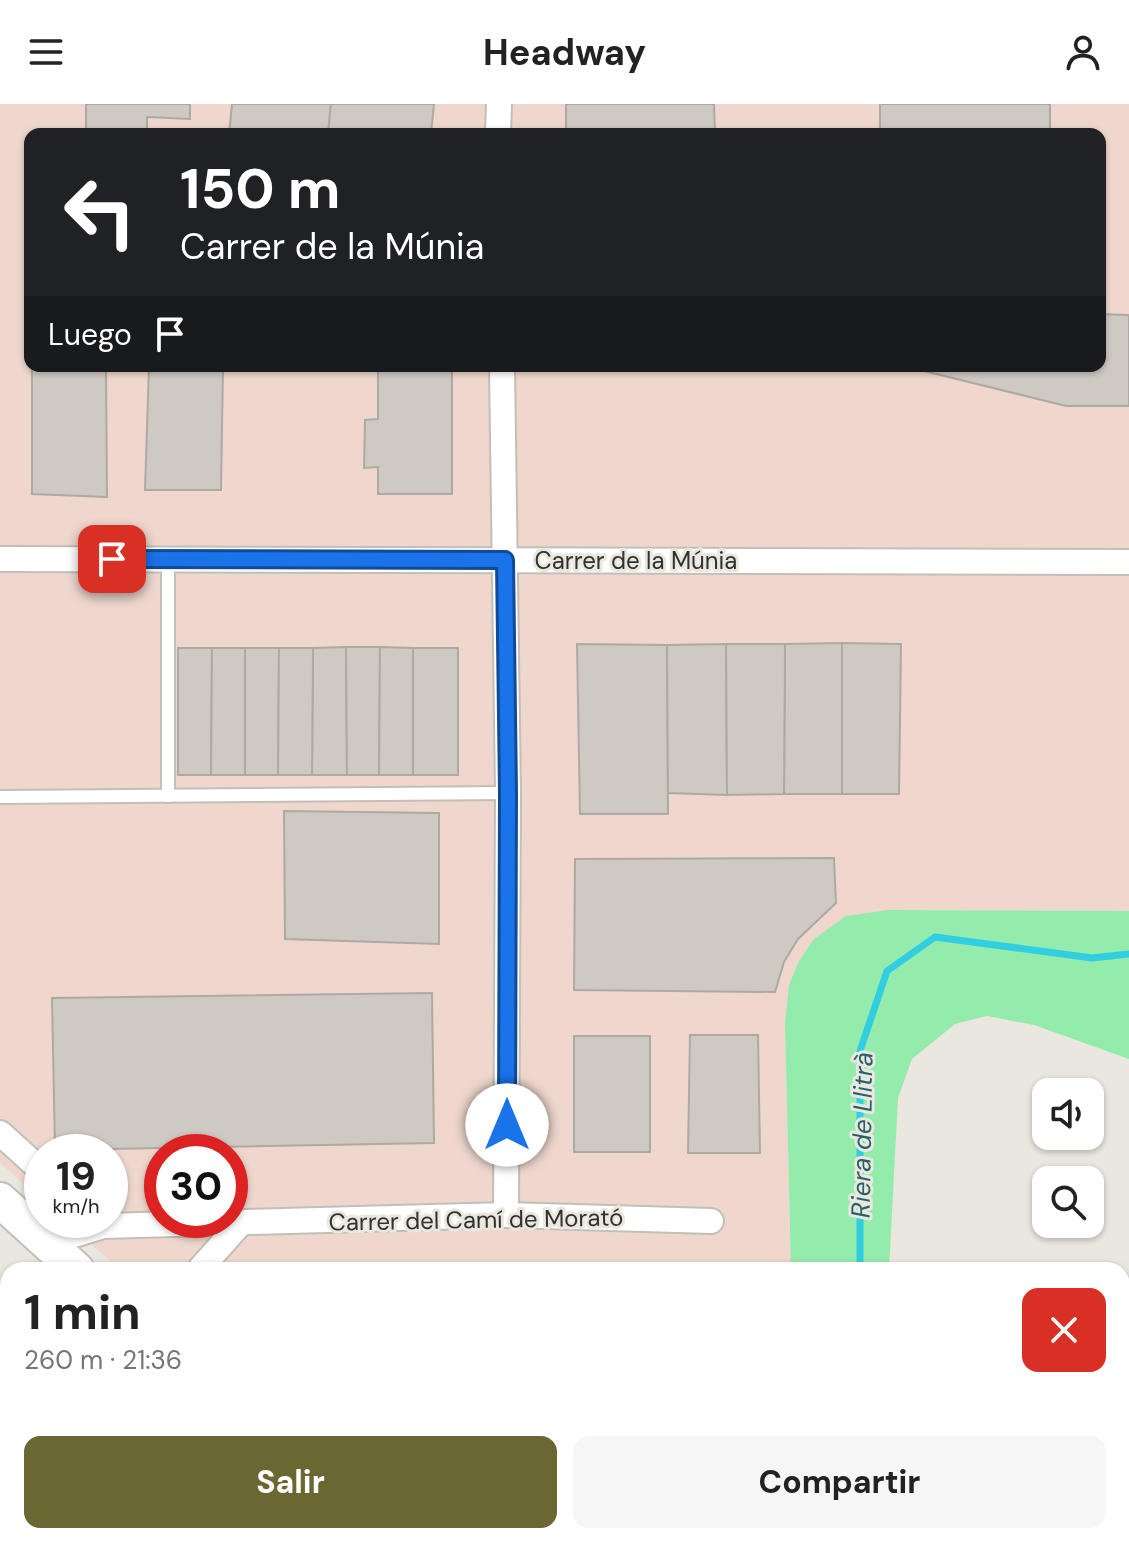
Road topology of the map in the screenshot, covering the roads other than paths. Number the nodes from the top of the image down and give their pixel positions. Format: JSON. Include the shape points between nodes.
{"nodes":[{"id":1,"x":499,"y":104,"type":"edge"},
{"id":2,"x":498,"y":128,"type":"edge"},
{"id":3,"x":502,"y":372,"type":"edge"},
{"id":4,"x":168,"y":558,"type":"junction"},
{"id":5,"x":0,"y":559,"type":"edge"},
{"id":6,"x":505,"y":560,"type":"junction"},
{"id":7,"x":1129,"y":562,"type":"edge"},
{"id":8,"x":508,"y":793,"type":"junction"},
{"id":9,"x":168,"y":796,"type":"junction"},
{"id":10,"x":0,"y":797,"type":"edge"},
{"id":11,"x":0,"y":1133,"type":"edge"},
{"id":12,"x":24,"y":1155,"type":"edge"},
{"id":13,"x":0,"y":1200,"type":"edge"},
{"id":14,"x":506,"y":1215,"type":"junction"},
{"id":15,"x":711,"y":1221,"type":"dead end"},
{"id":16,"x":248,"y":1224,"type":"edge"},
{"id":17,"x":61,"y":1238,"type":"edge"},
{"id":18,"x":228,"y":1238,"type":"edge"},
{"id":19,"x":48,"y":1243,"type":"junction"},
{"id":20,"x":68,"y":1262,"type":"edge"},
{"id":21,"x":206,"y":1262,"type":"edge"}],
"edges":[{"from":1,"to":2,"type":"street"},
{"from":3,"to":6,"type":"street"},
{"from":4,"to":5,"type":"street","name":"Carrer de la Múnia"},
{"from":4,"to":6,"type":"street","name":"Carrer de la Múnia"},
{"from":4,"to":9,"type":"lane"},
{"from":6,"to":7,"type":"street","name":"Carrer de la Múnia"},
{"from":6,"to":8,"type":"street"},
{"from":8,"to":9,"type":"lane"},
{"from":8,"to":14,"type":"street"},
{"from":9,"to":10,"type":"lane"},
{"from":11,"to":12,"type":"street"},
{"from":13,"to":19,"type":"main road"},
{"from":14,"to":15,"type":"street","name":"Carrer del Camí de Morató"},
{"from":14,"to":16,"type":"street","name":"Carrer del Camí de Morató"},
{"from":17,"to":19,"type":"street","name":"Carrer del Camí de Morató"},
{"from":18,"to":21,"type":"street"},
{"from":19,"to":20,"type":"main road"}]}
